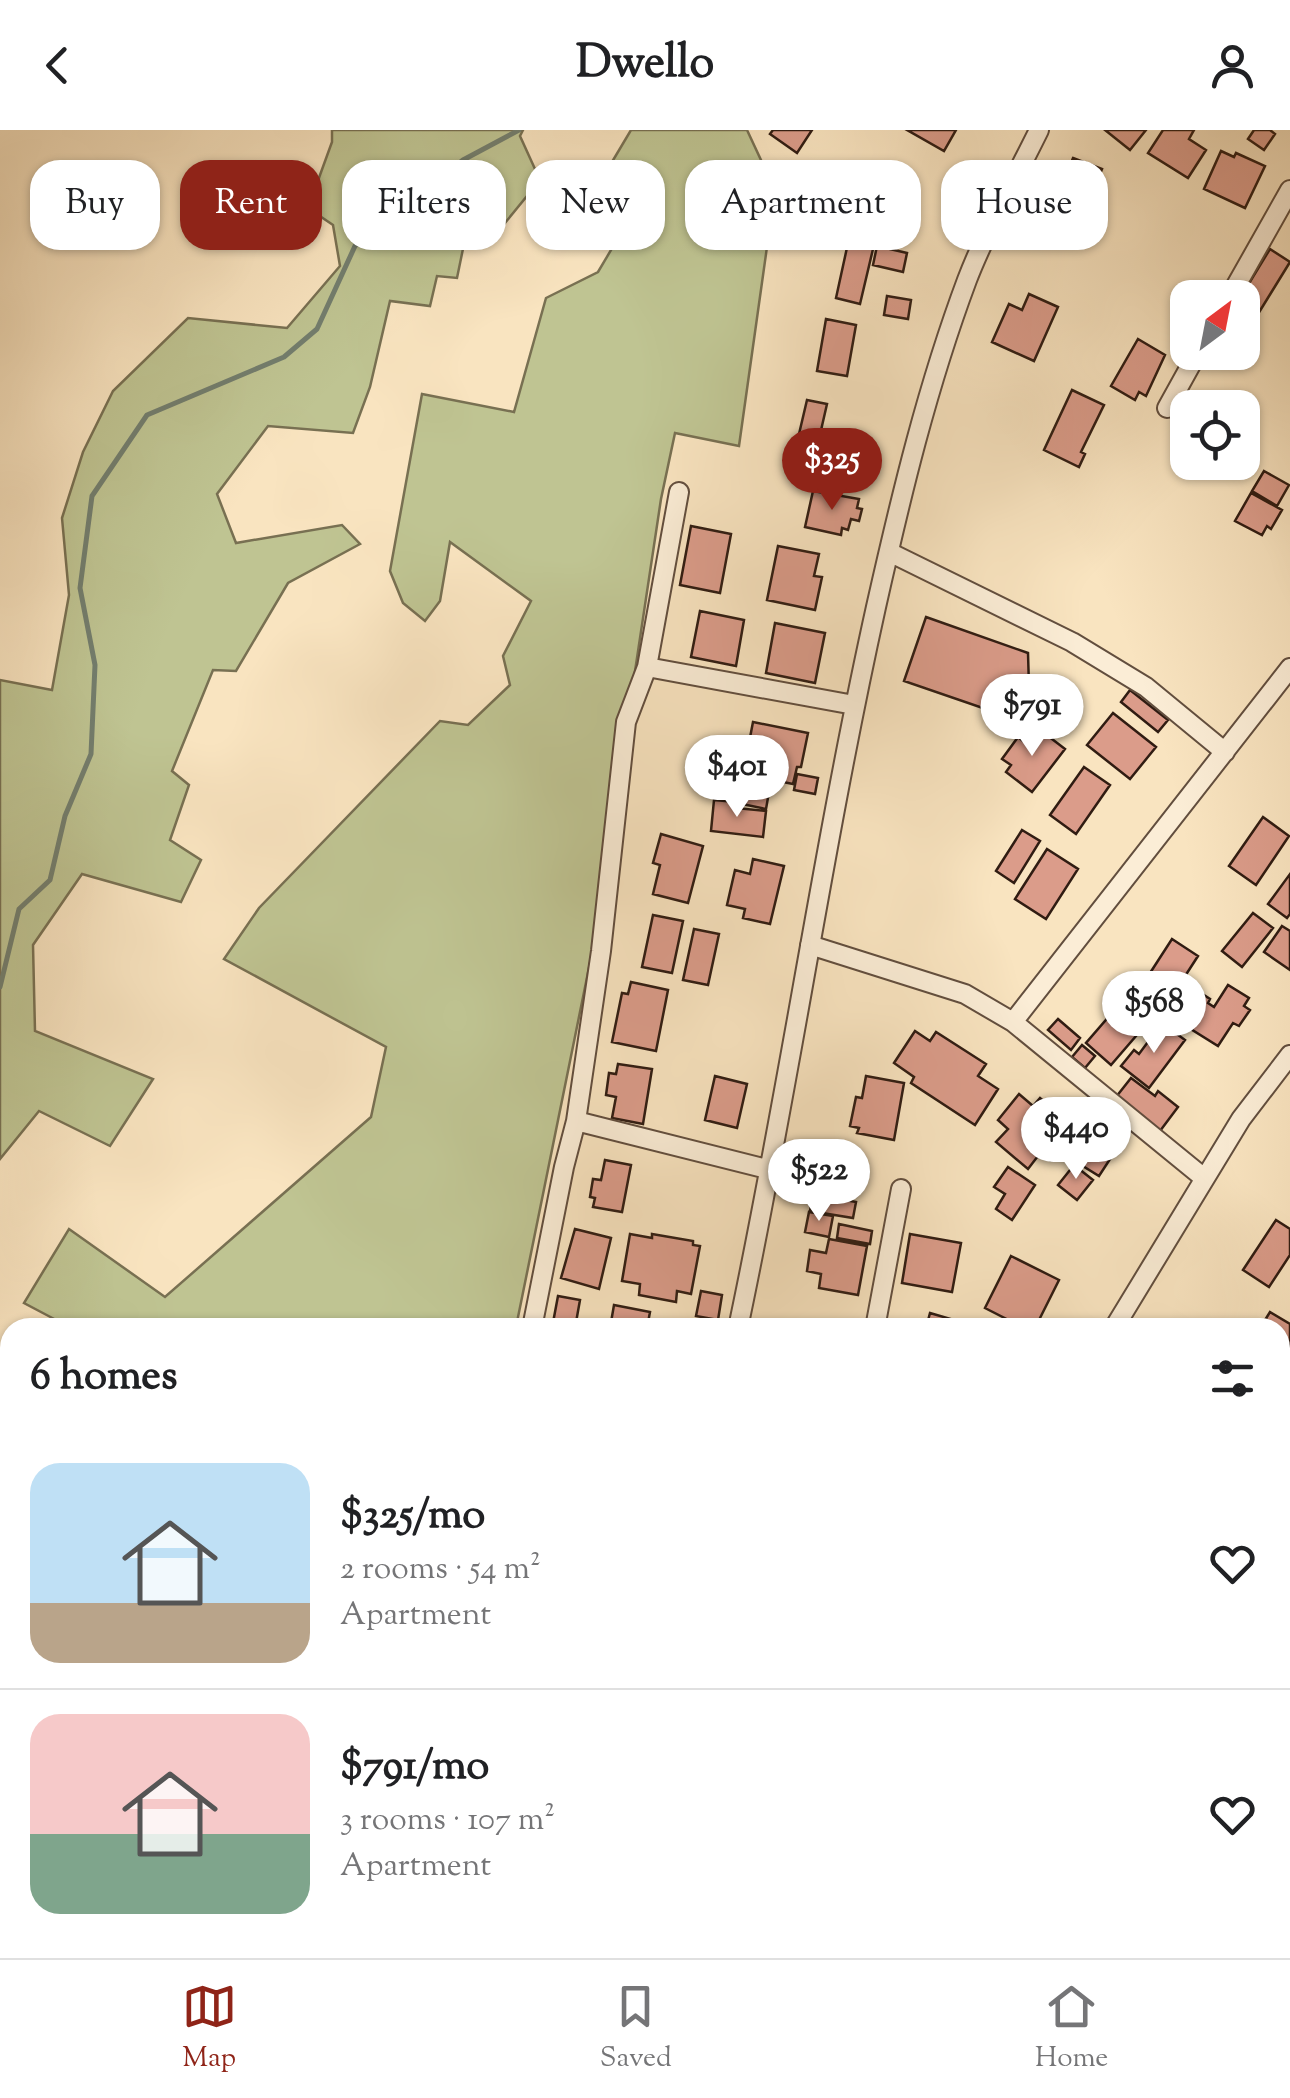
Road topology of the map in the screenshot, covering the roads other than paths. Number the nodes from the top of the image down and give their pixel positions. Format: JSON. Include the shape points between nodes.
{"nodes":[{"id":1,"x":1039,"y":130,"type":"edge"},
{"id":2,"x":1290,"y":190,"type":"edge"},
{"id":3,"x":1239,"y":280,"type":"edge"},
{"id":4,"x":1188,"y":370,"type":"edge"},
{"id":5,"x":1167,"y":408,"type":"dead end"},
{"id":6,"x":679,"y":492,"type":"dead end"},
{"id":7,"x":889,"y":552,"type":"junction"},
{"id":8,"x":647,"y":667,"type":"junction"},
{"id":9,"x":1290,"y":668,"type":"edge"},
{"id":10,"x":854,"y":705,"type":"junction"},
{"id":11,"x":1225,"y":752,"type":"junction"},
{"id":12,"x":810,"y":946,"type":"junction"},
{"id":13,"x":1014,"y":1022,"type":"junction"},
{"id":14,"x":1290,"y":1055,"type":"edge"},
{"id":15,"x":576,"y":1122,"type":"junction"},
{"id":16,"x":772,"y":1170,"type":"junction"},
{"id":17,"x":1204,"y":1178,"type":"junction"},
{"id":18,"x":902,"y":1188,"type":"dead end"},
{"id":19,"x":534,"y":1318,"type":"edge"},
{"id":20,"x":740,"y":1318,"type":"edge"},
{"id":21,"x":877,"y":1318,"type":"edge"},
{"id":22,"x":1124,"y":1318,"type":"edge"}],
"edges":[{"from":1,"to":7,"type":"street","via":[[968,276],[908,466]]},
{"from":2,"to":3,"type":"street"},
{"from":4,"to":5,"type":"street"},
{"from":6,"to":8,"type":"street"},
{"from":7,"to":10,"type":"street"},
{"from":7,"to":11,"type":"street","via":[[1072,642],[1146,687]]},
{"from":8,"to":10,"type":"street"},
{"from":8,"to":15,"type":"street","via":[[626,722]]},
{"from":9,"to":11,"type":"street"},
{"from":10,"to":12,"type":"street"},
{"from":11,"to":13,"type":"street"},
{"from":12,"to":13,"type":"street","via":[[965,994]]},
{"from":12,"to":16,"type":"street"},
{"from":13,"to":17,"type":"street"},
{"from":14,"to":17,"type":"street"},
{"from":15,"to":16,"type":"street"},
{"from":15,"to":19,"type":"street"},
{"from":16,"to":20,"type":"street"},
{"from":17,"to":22,"type":"street"},
{"from":18,"to":21,"type":"street"}]}
